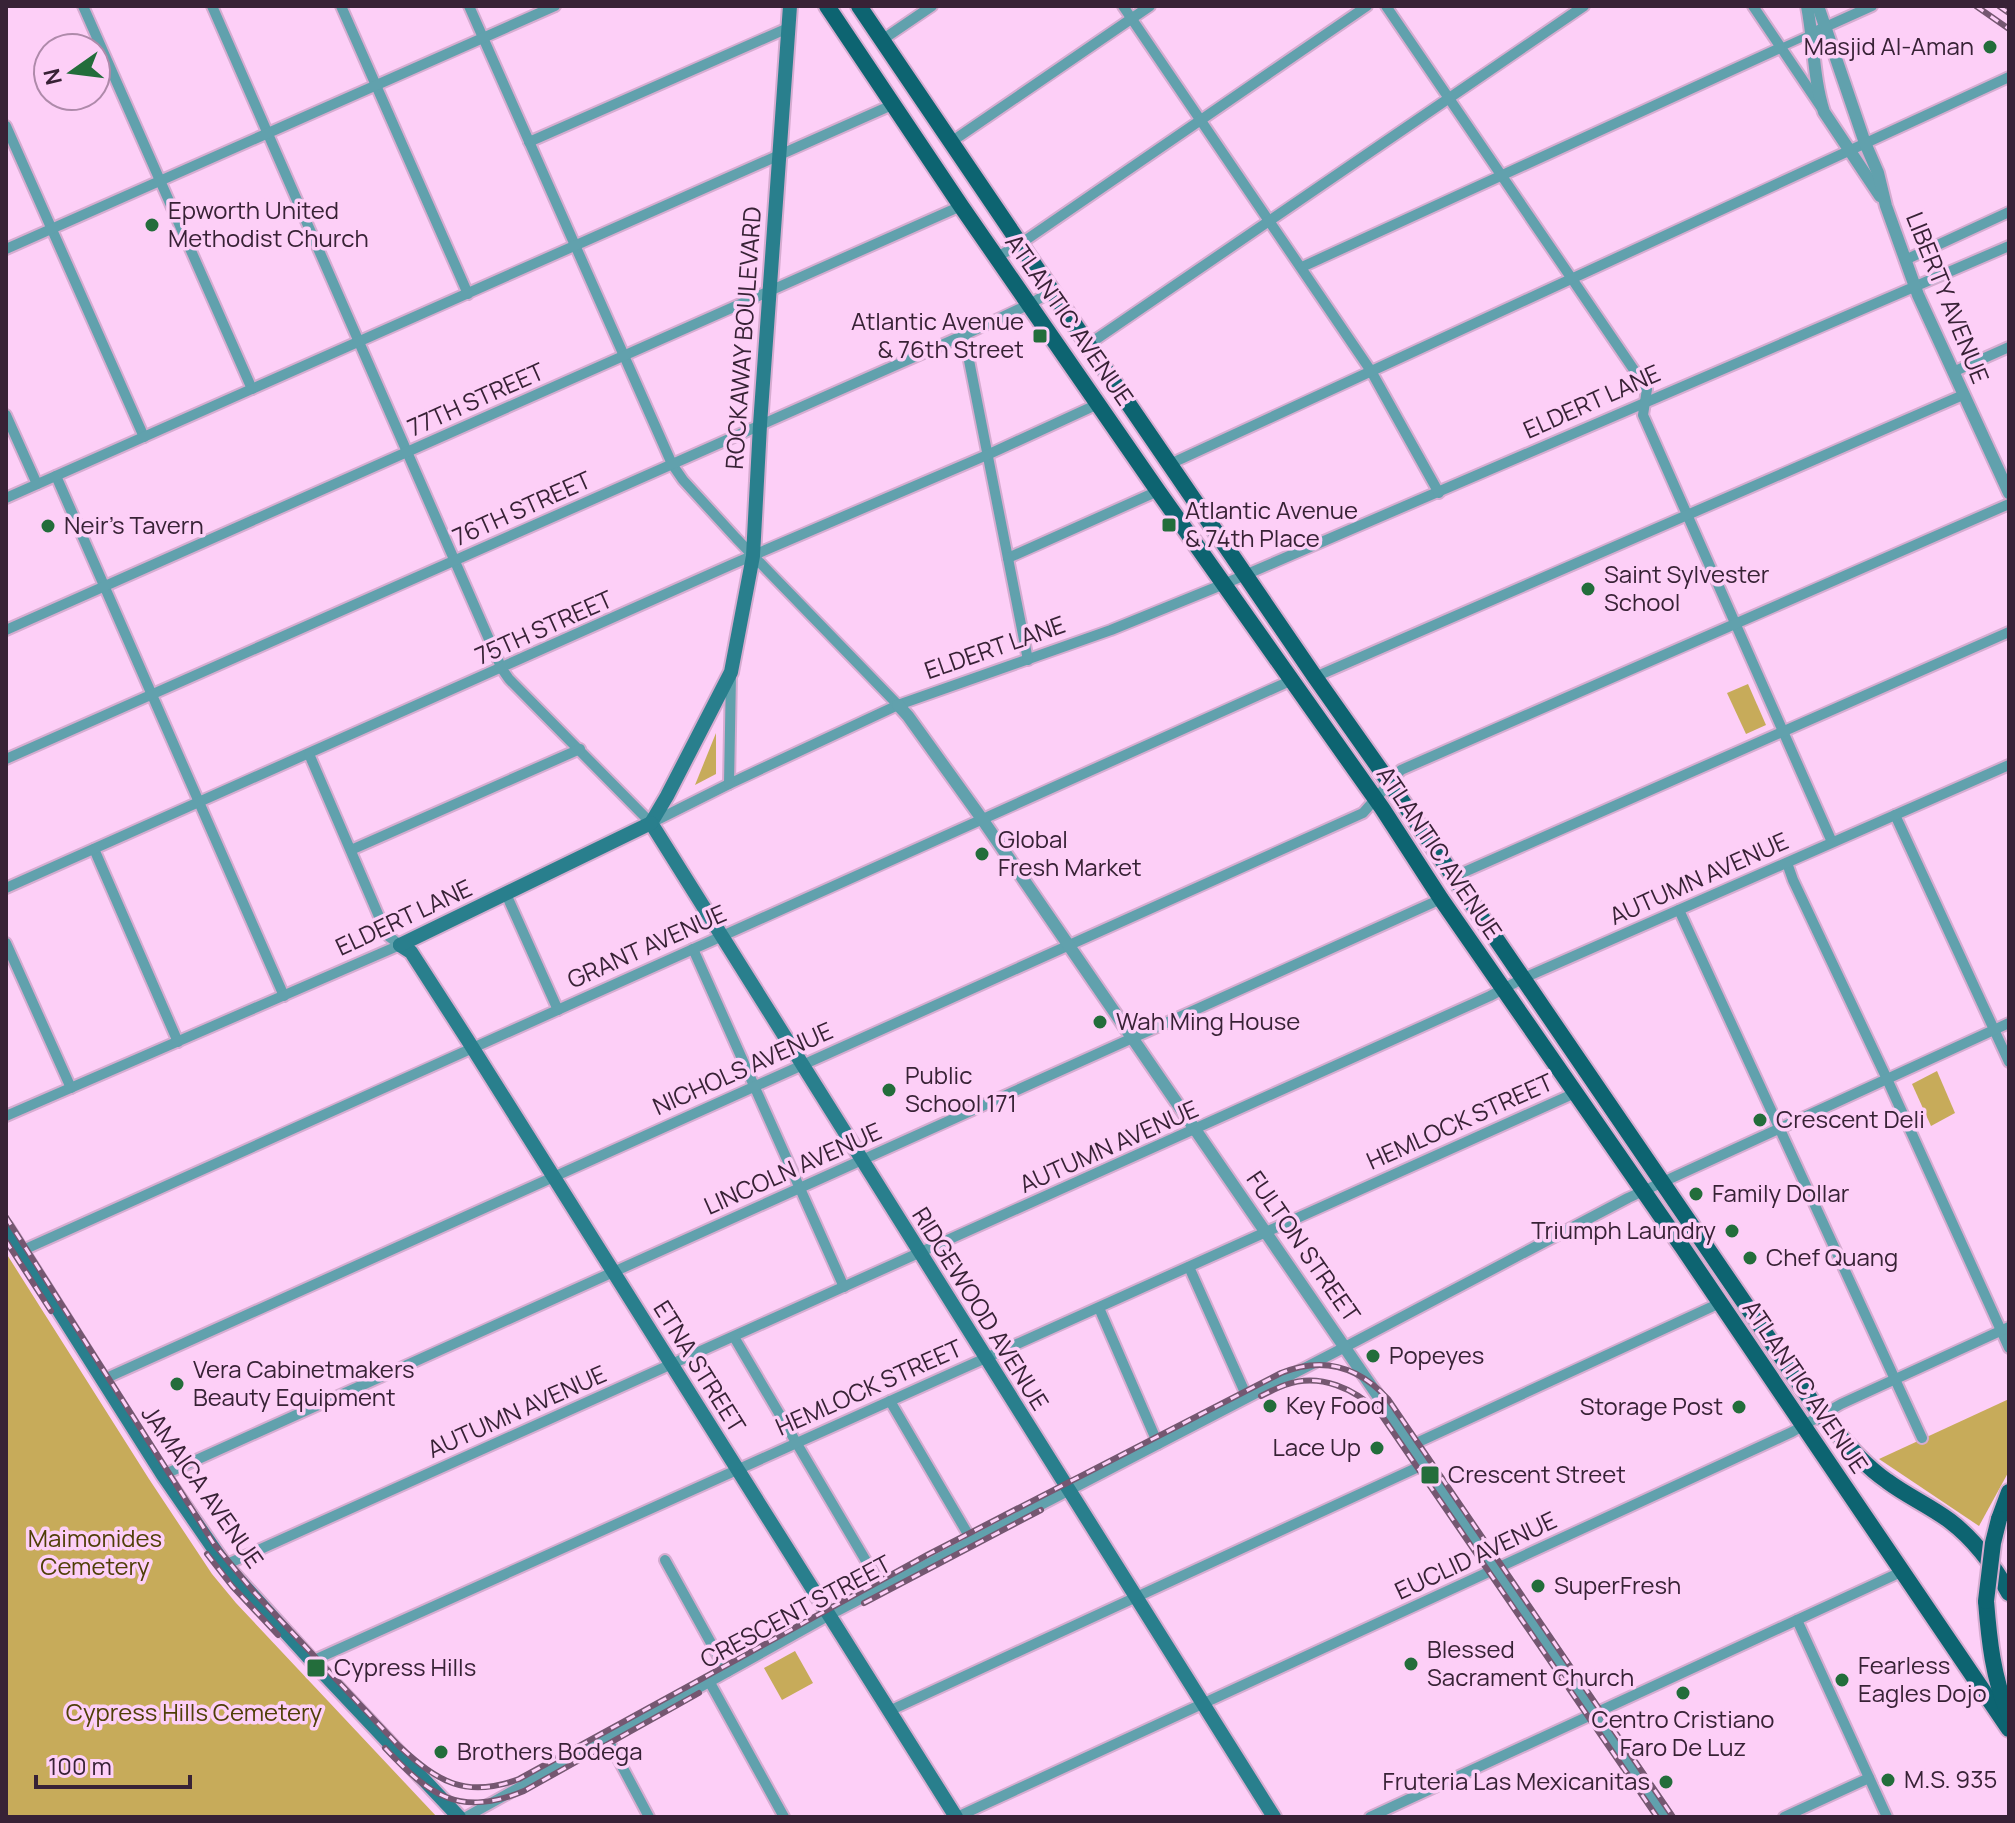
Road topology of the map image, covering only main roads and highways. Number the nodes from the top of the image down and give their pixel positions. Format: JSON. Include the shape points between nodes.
{"nodes":[{"id":1,"x":790,"y":6,"type":"edge"},
{"id":2,"x":827,"y":6,"type":"edge"},
{"id":3,"x":859,"y":6,"type":"edge"},
{"id":4,"x":651,"y":823,"type":"junction"},
{"id":5,"x":400,"y":945,"type":"joint"},
{"id":6,"x":6,"y":1227,"type":"edge"},
{"id":7,"x":2009,"y":1492,"type":"edge"},
{"id":8,"x":2009,"y":1593,"type":"edge"},
{"id":9,"x":2009,"y":1715,"type":"edge"},
{"id":10,"x":2009,"y":1729,"type":"edge"},
{"id":11,"x":459,"y":1817,"type":"edge"},
{"id":12,"x":956,"y":1817,"type":"edge"},
{"id":13,"x":1274,"y":1817,"type":"edge"}],
"edges":[{"from":1,"to":4,"type":"main road","name":"ROCKAWAY BOULEVARD","via":[[753,556],[731,672]]},
{"from":2,"to":10,"type":"main road","name":"ATLANTIC AVENUE"},
{"from":3,"to":8,"type":"main road","name":"ATLANTIC AVENUE","via":[[1821,1415],[1886,1481],[1973,1541]]},
{"from":4,"to":5,"type":"main road","name":"ELDERT LANE"},
{"from":4,"to":13,"type":"main road","name":"RIDGEWOOD AVENUE"},
{"from":5,"to":12,"type":"main road","name":"ETNA STREET","via":[[411,952],[473,1048]]},
{"from":6,"to":11,"type":"main road","name":"JAMAICA AVENUE","via":[[225,1565]]},
{"from":7,"to":9,"type":"main road","bridge":true,"via":[[1993,1543],[1986,1601],[1994,1669]]}]}
